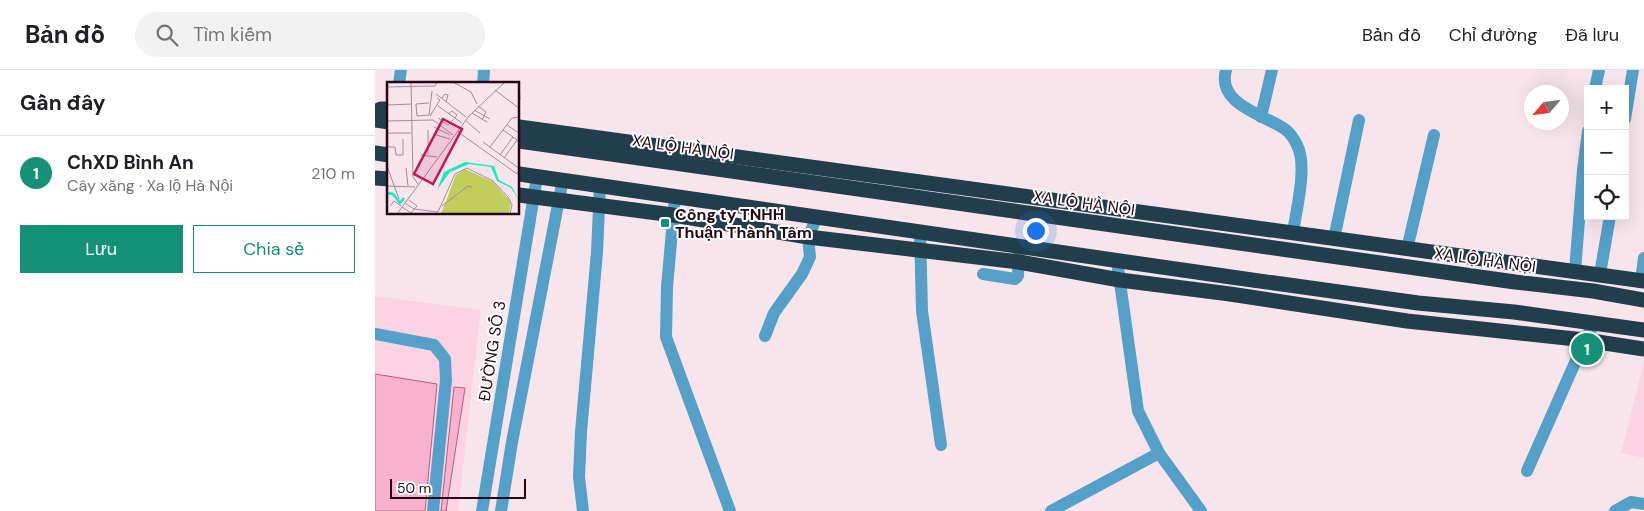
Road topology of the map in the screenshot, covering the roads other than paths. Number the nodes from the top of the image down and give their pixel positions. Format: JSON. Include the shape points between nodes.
{"nodes":[{"id":1,"x":1226,"y":70,"type":"edge"},
{"id":2,"x":1272,"y":70,"type":"edge"},
{"id":3,"x":1599,"y":70,"type":"edge"},
{"id":4,"x":1633,"y":70,"type":"edge"},
{"id":5,"x":1596,"y":85,"type":"edge"},
{"id":6,"x":1629,"y":94,"type":"edge"},
{"id":7,"x":387,"y":109,"type":"edge"},
{"id":8,"x":375,"y":112,"type":"edge"},
{"id":9,"x":1261,"y":117,"type":"junction"},
{"id":10,"x":1359,"y":120,"type":"dead end"},
{"id":11,"x":520,"y":127,"type":"edge"},
{"id":12,"x":1434,"y":135,"type":"dead end"},
{"id":13,"x":520,"y":141,"type":"edge"},
{"id":14,"x":1584,"y":162,"type":"edge"},
{"id":15,"x":520,"y":174,"type":"edge"},
{"id":16,"x":537,"y":177,"type":"junction"},
{"id":17,"x":563,"y":179,"type":"junction"},
{"id":18,"x":600,"y":185,"type":"junction"},
{"id":19,"x":520,"y":194,"type":"edge"},
{"id":20,"x":534,"y":196,"type":"junction"},
{"id":21,"x":675,"y":197,"type":"junction"},
{"id":22,"x":559,"y":200,"type":"junction"},
{"id":23,"x":599,"y":205,"type":"junction"},
{"id":24,"x":673,"y":215,"type":"junction"},
{"id":25,"x":817,"y":217,"type":"junction"},
{"id":26,"x":1609,"y":220,"type":"edge"},
{"id":27,"x":920,"y":232,"type":"junction"},
{"id":28,"x":1293,"y":233,"type":"junction"},
{"id":29,"x":808,"y":237,"type":"junction"},
{"id":30,"x":1334,"y":239,"type":"junction"},
{"id":31,"x":1020,"y":246,"type":"junction"},
{"id":32,"x":921,"y":249,"type":"junction"},
{"id":33,"x":1407,"y":249,"type":"junction"},
{"id":34,"x":1644,"y":258,"type":"edge"},
{"id":35,"x":1117,"y":261,"type":"junction"},
{"id":36,"x":1019,"y":262,"type":"junction"},
{"id":37,"x":1575,"y":271,"type":"junction"},
{"id":38,"x":983,"y":274,"type":"dead end"},
{"id":39,"x":1600,"y":274,"type":"junction"},
{"id":40,"x":1120,"y":280,"type":"junction"},
{"id":41,"x":1642,"y":281,"type":"edge"},
{"id":42,"x":1593,"y":291,"type":"junction"},
{"id":43,"x":1644,"y":300,"type":"edge"},
{"id":44,"x":1595,"y":324,"type":"junction"},
{"id":45,"x":1644,"y":330,"type":"edge"},
{"id":46,"x":375,"y":334,"type":"edge"},
{"id":47,"x":765,"y":336,"type":"dead end"},
{"id":48,"x":1585,"y":340,"type":"junction"},
{"id":49,"x":1644,"y":349,"type":"edge"},
{"id":50,"x":941,"y":445,"type":"dead end"},
{"id":51,"x":1159,"y":453,"type":"junction"},
{"id":52,"x":1527,"y":471,"type":"dead end"},
{"id":53,"x":1644,"y":504,"type":"edge"},
{"id":54,"x":433,"y":511,"type":"edge"},
{"id":55,"x":483,"y":511,"type":"edge"},
{"id":56,"x":501,"y":511,"type":"edge"},
{"id":57,"x":583,"y":511,"type":"edge"},
{"id":58,"x":730,"y":511,"type":"edge"},
{"id":59,"x":1051,"y":511,"type":"edge"},
{"id":60,"x":1201,"y":511,"type":"edge"},
{"id":61,"x":1615,"y":511,"type":"edge"}],
"edges":[{"from":1,"to":9,"type":"street","via":[[1226,87],[1231,97]]},
{"from":2,"to":9,"type":"street"},
{"from":3,"to":5,"type":"street"},
{"from":4,"to":6,"type":"street"},
{"from":7,"to":8,"type":"highway"},
{"from":9,"to":28,"type":"street","via":[[1287,131],[1298,146],[1303,165]]},
{"from":10,"to":30,"type":"street"},
{"from":11,"to":28,"type":"highway","name":"XA LỘ HÀ NỘI"},
{"from":12,"to":33,"type":"street"},
{"from":13,"to":42,"type":"highway","name":"XA LỘ HÀ NỘI"},
{"from":14,"to":37,"type":"street"},
{"from":15,"to":16,"type":"highway"},
{"from":16,"to":17,"type":"highway"},
{"from":16,"to":20,"type":"street","name":"ĐƯỜNG SỐ 3"},
{"from":17,"to":18,"type":"highway"},
{"from":17,"to":22,"type":"street"},
{"from":18,"to":21,"type":"highway"},
{"from":18,"to":23,"type":"street"},
{"from":19,"to":20,"type":"highway"},
{"from":20,"to":22,"type":"highway"},
{"from":20,"to":55,"type":"street","name":"ĐƯỜNG SỐ 3"},
{"from":21,"to":24,"type":"street"},
{"from":21,"to":25,"type":"highway"},
{"from":22,"to":23,"type":"highway"},
{"from":22,"to":56,"type":"street"},
{"from":23,"to":24,"type":"highway"},
{"from":23,"to":57,"type":"street","via":[[581,432],[579,477]]},
{"from":24,"to":29,"type":"highway"},
{"from":24,"to":58,"type":"street","via":[[666,337]]},
{"from":25,"to":27,"type":"highway"},
{"from":25,"to":29,"type":"street"},
{"from":26,"to":39,"type":"street"},
{"from":27,"to":31,"type":"highway"},
{"from":27,"to":32,"type":"street"},
{"from":28,"to":30,"type":"highway","name":"XA LỘ HÀ NỘI"},
{"from":29,"to":32,"type":"highway"},
{"from":29,"to":47,"type":"street","via":[[810,257],[774,313]]},
{"from":30,"to":33,"type":"highway","name":"XA LỘ HÀ NỘI"},
{"from":31,"to":35,"type":"highway"},
{"from":31,"to":36,"type":"street"},
{"from":32,"to":36,"type":"highway"},
{"from":32,"to":50,"type":"street","via":[[922,311]]},
{"from":33,"to":37,"type":"highway","name":"XA LỘ HÀ NỘI"},
{"from":34,"to":41,"type":"street"},
{"from":35,"to":40,"type":"street"},
{"from":35,"to":44,"type":"highway"},
{"from":36,"to":38,"type":"street","via":[[1015,279]]},
{"from":36,"to":40,"type":"highway"},
{"from":37,"to":39,"type":"highway","name":"XA LỘ HÀ NỘI"},
{"from":39,"to":41,"type":"highway","name":"XA LỘ HÀ NỘI"},
{"from":39,"to":42,"type":"highway"},
{"from":40,"to":48,"type":"highway","via":[[1407,321]]},
{"from":40,"to":51,"type":"street","via":[[1138,411]]},
{"from":42,"to":43,"type":"highway","name":"XA LỘ HÀ NỘI"},
{"from":44,"to":45,"type":"highway"},
{"from":44,"to":48,"type":"street"},
{"from":46,"to":54,"type":"street","via":[[434,345],[445,359],[446,380]]},
{"from":48,"to":49,"type":"highway"},
{"from":48,"to":52,"type":"street"},
{"from":51,"to":59,"type":"street"},
{"from":51,"to":60,"type":"street"},
{"from":53,"to":61,"type":"street","via":[[1631,502]]}]}
